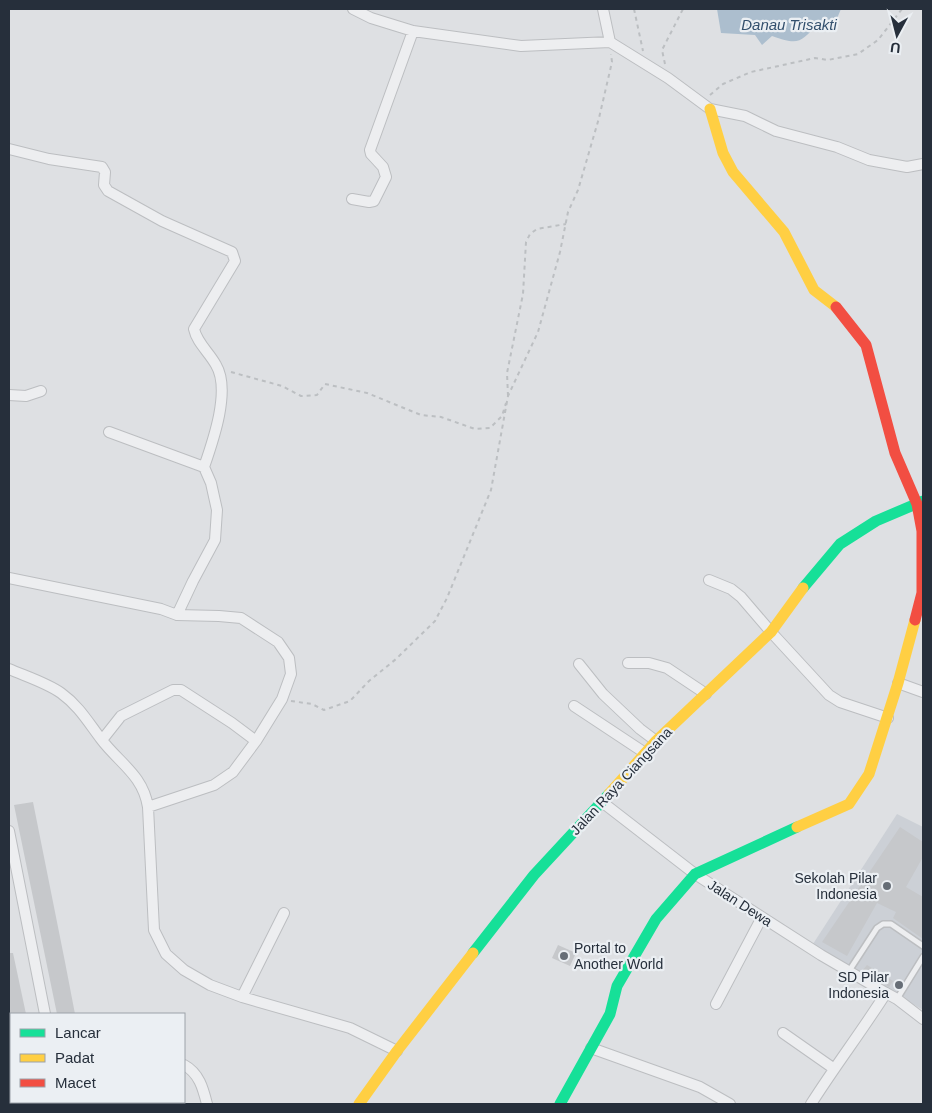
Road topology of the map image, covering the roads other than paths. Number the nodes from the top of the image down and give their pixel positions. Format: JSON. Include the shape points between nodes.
{"nodes":[{"id":1,"x":353,"y":9,"type":"edge"},
{"id":2,"x":603,"y":9,"type":"edge"},
{"id":3,"x":413,"y":31,"type":"junction"},
{"id":4,"x":610,"y":42,"type":"junction"},
{"id":5,"x":710,"y":109,"type":"junction"},
{"id":6,"x":9,"y":149,"type":"edge"},
{"id":7,"x":923,"y":164,"type":"edge"},
{"id":8,"x":352,"y":199,"type":"dead end"},
{"id":9,"x":41,"y":391,"type":"dead end"},
{"id":10,"x":9,"y":395,"type":"edge"},
{"id":11,"x":109,"y":432,"type":"dead end"},
{"id":12,"x":204,"y":467,"type":"junction"},
{"id":13,"x":920,"y":502,"type":"edge"},
{"id":14,"x":9,"y":578,"type":"edge"},
{"id":15,"x":709,"y":580,"type":"dead end"},
{"id":16,"x":923,"y":593,"type":"edge"},
{"id":17,"x":177,"y":615,"type":"junction"},
{"id":18,"x":771,"y":632,"type":"junction"},
{"id":19,"x":628,"y":663,"type":"dead end"},
{"id":20,"x":579,"y":664,"type":"dead end"},
{"id":21,"x":9,"y":669,"type":"edge"},
{"id":22,"x":898,"y":683,"type":"junction"},
{"id":23,"x":923,"y":692,"type":"edge"},
{"id":24,"x":706,"y":694,"type":"junction"},
{"id":25,"x":574,"y":706,"type":"dead end"},
{"id":26,"x":888,"y":718,"type":"junction"},
{"id":27,"x":102,"y":740,"type":"junction"},
{"id":28,"x":256,"y":741,"type":"junction"},
{"id":29,"x":656,"y":741,"type":"junction"},
{"id":30,"x":645,"y":753,"type":"junction"},
{"id":31,"x":602,"y":802,"type":"junction"},
{"id":32,"x":148,"y":807,"type":"junction"},
{"id":33,"x":9,"y":831,"type":"edge"},
{"id":34,"x":695,"y":874,"type":"junction"},
{"id":35,"x":284,"y":913,"type":"dead end"},
{"id":36,"x":762,"y":917,"type":"junction"},
{"id":37,"x":923,"y":946,"type":"edge"},
{"id":38,"x":923,"y":957,"type":"edge"},
{"id":39,"x":849,"y":971,"type":"junction"},
{"id":40,"x":886,"y":993,"type":"junction"},
{"id":41,"x":242,"y":997,"type":"junction"},
{"id":42,"x":897,"y":999,"type":"junction"},
{"id":43,"x":716,"y":1004,"type":"dead end"},
{"id":44,"x":45,"y":1013,"type":"edge"},
{"id":45,"x":923,"y":1019,"type":"edge"},
{"id":46,"x":784,"y":1033,"type":"dead end"},
{"id":47,"x":590,"y":1048,"type":"junction"},
{"id":48,"x":397,"y":1051,"type":"junction"},
{"id":49,"x":185,"y":1066,"type":"edge"},
{"id":50,"x":833,"y":1068,"type":"junction"},
{"id":51,"x":364,"y":1102,"type":"edge"},
{"id":52,"x":207,"y":1104,"type":"edge"},
{"id":53,"x":560,"y":1104,"type":"edge"},
{"id":54,"x":730,"y":1104,"type":"edge"},
{"id":55,"x":811,"y":1104,"type":"edge"}],
"edges":[{"from":1,"to":3,"type":"street"},
{"from":2,"to":4,"type":"street"},
{"from":3,"to":4,"type":"street","via":[[521,46]]},
{"from":3,"to":8,"type":"street","via":[[370,150],[385,171],[385,181],[374,201]]},
{"from":4,"to":5,"type":"street"},
{"from":5,"to":7,"type":"street","via":[[745,116],[776,131],[837,147],[870,160],[907,167]]},
{"from":5,"to":13,"type":"street","via":[[723,153],[733,172],[784,232],[814,290],[838,309],[866,345],[895,453]]},
{"from":6,"to":12,"type":"street","via":[[102,167],[104,185],[108,190],[162,221],[232,252],[235,261],[194,329],[195,336],[218,368],[221,381],[215,434]]},
{"from":9,"to":10,"type":"street","via":[[26,396]]},
{"from":11,"to":12,"type":"street"},
{"from":12,"to":17,"type":"street","via":[[217,510],[215,540]]},
{"from":13,"to":16,"type":"street"},
{"from":13,"to":18,"type":"street","name":"Jalan Raya Ciangsana","via":[[876,521],[840,544],[795,597]]},
{"from":14,"to":17,"type":"street"},
{"from":15,"to":18,"type":"street","via":[[741,597]]},
{"from":16,"to":22,"type":"street"},
{"from":17,"to":28,"type":"street","via":[[241,618],[278,642],[289,658],[291,674],[282,700]]},
{"from":18,"to":24,"type":"street","name":"Jalan Raya Ciangsana"},
{"from":18,"to":26,"type":"street","via":[[829,695],[840,702]]},
{"from":19,"to":24,"type":"street","via":[[649,663],[667,668]]},
{"from":20,"to":29,"type":"street","via":[[603,694]]},
{"from":21,"to":27,"type":"street","via":[[60,692],[80,709]]},
{"from":22,"to":23,"type":"street"},
{"from":22,"to":26,"type":"street"},
{"from":24,"to":29,"type":"street","name":"Jalan Raya Ciangsana"},
{"from":25,"to":30,"type":"street"},
{"from":26,"to":34,"type":"street","via":[[869,774],[849,804]]},
{"from":27,"to":28,"type":"street","via":[[121,716],[173,690],[181,690]]},
{"from":27,"to":32,"type":"street","via":[[135,776],[146,794]]},
{"from":28,"to":32,"type":"street","via":[[233,772],[214,785]]},
{"from":29,"to":30,"type":"street","name":"Jalan Raya Ciangsana"},
{"from":30,"to":31,"type":"street","name":"Jalan Raya Ciangsana"},
{"from":31,"to":34,"type":"street","name":"Jalan Dewa"},
{"from":31,"to":48,"type":"street","name":"Jalan Raya Ciangsana","via":[[534,875]]},
{"from":32,"to":41,"type":"street","via":[[154,930],[166,954],[184,970],[210,985]]},
{"from":33,"to":44,"type":"street"},
{"from":34,"to":36,"type":"street","name":"Jalan Dewa"},
{"from":34,"to":47,"type":"street","via":[[656,919],[635,952],[617,986],[610,1014]]},
{"from":35,"to":41,"type":"street"},
{"from":36,"to":39,"type":"street","name":"Jalan Dewa"},
{"from":36,"to":43,"type":"street"},
{"from":37,"to":39,"type":"lane","via":[[891,924],[884,924],[877,928]]},
{"from":38,"to":42,"type":"lane"},
{"from":39,"to":40,"type":"street","name":"Jalan Dewa"},
{"from":40,"to":42,"type":"street","name":"Jalan Dewa"},
{"from":40,"to":50,"type":"street"},
{"from":41,"to":48,"type":"street","via":[[350,1028]]},
{"from":42,"to":45,"type":"street","name":"Jalan Dewa"},
{"from":46,"to":50,"type":"street"},
{"from":47,"to":53,"type":"street"},
{"from":47,"to":54,"type":"street","via":[[700,1087]]},
{"from":48,"to":51,"type":"street","name":"Jalan Raya Ciangsana"},
{"from":49,"to":52,"type":"street","via":[[200,1080]]},
{"from":50,"to":55,"type":"street"}]}
